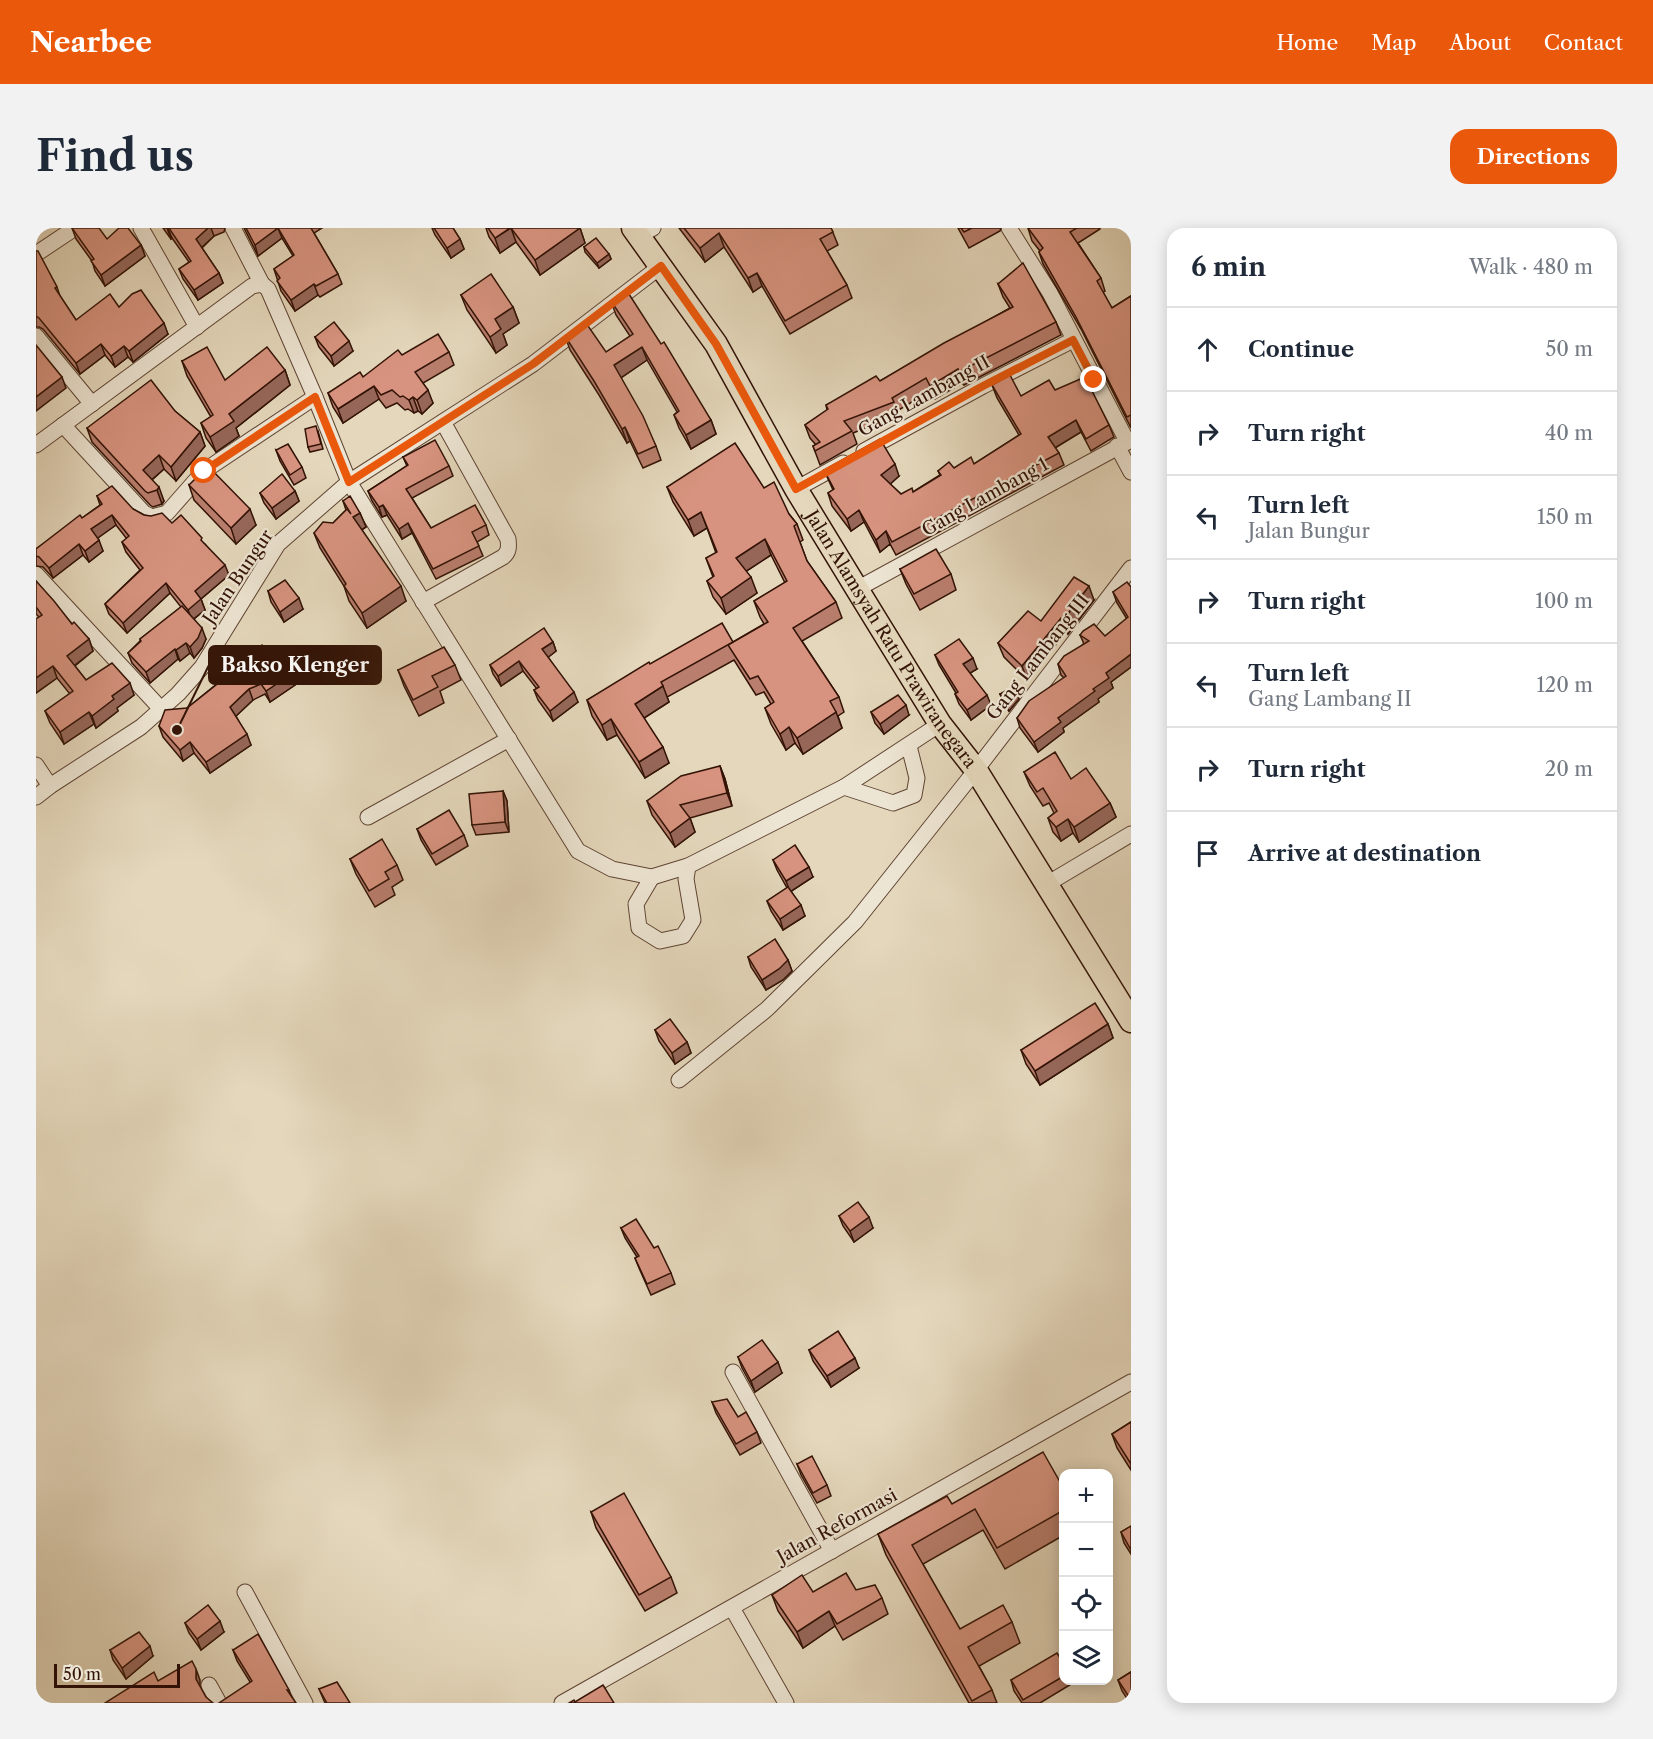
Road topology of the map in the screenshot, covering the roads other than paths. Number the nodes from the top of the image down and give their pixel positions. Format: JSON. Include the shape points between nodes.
{"nodes":[{"id":1,"x":75,"y":228,"type":"edge"},
{"id":2,"x":141,"y":228,"type":"edge"},
{"id":3,"x":233,"y":228,"type":"edge"},
{"id":4,"x":1009,"y":228,"type":"edge"},
{"id":5,"x":641,"y":231,"type":"edge"},
{"id":6,"x":36,"y":254,"type":"edge"},
{"id":7,"x":661,"y":266,"type":"junction"},
{"id":8,"x":262,"y":284,"type":"junction"},
{"id":9,"x":197,"y":327,"type":"junction"},
{"id":10,"x":36,"y":336,"type":"edge"},
{"id":11,"x":1073,"y":340,"type":"junction"},
{"id":12,"x":315,"y":397,"type":"junction"},
{"id":13,"x":92,"y":404,"type":"junction"},
{"id":14,"x":443,"y":422,"type":"junction"},
{"id":15,"x":63,"y":425,"type":"junction"},
{"id":16,"x":1125,"y":442,"type":"edge"},
{"id":17,"x":36,"y":445,"type":"edge"},
{"id":18,"x":1131,"y":472,"type":"edge"},
{"id":19,"x":349,"y":482,"type":"junction"},
{"id":20,"x":796,"y":489,"type":"junction"},
{"id":21,"x":36,"y":574,"type":"edge"},
{"id":22,"x":1130,"y":575,"type":"edge"},
{"id":23,"x":857,"y":589,"type":"junction"},
{"id":24,"x":423,"y":602,"type":"junction"},
{"id":25,"x":161,"y":709,"type":"junction"},
{"id":26,"x":940,"y":724,"type":"junction"},
{"id":27,"x":508,"y":739,"type":"junction"},
{"id":28,"x":909,"y":746,"type":"junction"},
{"id":29,"x":36,"y":765,"type":"edge"},
{"id":30,"x":975,"y":770,"type":"junction"},
{"id":31,"x":50,"y":786,"type":"junction"},
{"id":32,"x":844,"y":787,"type":"junction"},
{"id":33,"x":36,"y":797,"type":"edge"},
{"id":34,"x":368,"y":817,"type":"dead end"},
{"id":35,"x":1131,"y":834,"type":"edge"},
{"id":36,"x":688,"y":866,"type":"junction"},
{"id":37,"x":652,"y":877,"type":"junction"},
{"id":38,"x":1047,"y":884,"type":"junction"},
{"id":39,"x":1131,"y":1021,"type":"edge"},
{"id":40,"x":679,"y":1080,"type":"dead end"},
{"id":41,"x":733,"y":1372,"type":"dead end"},
{"id":42,"x":1131,"y":1383,"type":"edge"},
{"id":43,"x":832,"y":1551,"type":"junction"},
{"id":44,"x":245,"y":1592,"type":"dead end"},
{"id":45,"x":732,"y":1608,"type":"junction"},
{"id":46,"x":209,"y":1685,"type":"dead end"},
{"id":47,"x":219,"y":1703,"type":"edge"},
{"id":48,"x":305,"y":1703,"type":"edge"},
{"id":49,"x":562,"y":1703,"type":"edge"},
{"id":50,"x":786,"y":1703,"type":"edge"}],
"edges":[{"from":1,"to":6,"type":"street"},
{"from":2,"to":9,"type":"street"},
{"from":3,"to":8,"type":"street"},
{"from":4,"to":11,"type":"street","via":[[1050,293]]},
{"from":5,"to":7,"type":"main road","name":"Jalan Alamsyah Ratu Prawiranegara"},
{"from":7,"to":14,"type":"street","name":"Jalan Bungur","via":[[533,364]]},
{"from":7,"to":20,"type":"main road","name":"Jalan Alamsyah Ratu Prawiranegara","via":[[716,344]]},
{"from":8,"to":9,"type":"street","via":[[252,286]]},
{"from":8,"to":12,"type":"street"},
{"from":9,"to":13,"type":"street"},
{"from":10,"to":13,"type":"street"},
{"from":11,"to":16,"type":"street"},
{"from":11,"to":20,"type":"street","name":"Gang Lambang II"},
{"from":12,"to":15,"type":"street","via":[[204,471],[171,509],[152,517]]},
{"from":12,"to":19,"type":"street"},
{"from":13,"to":15,"type":"street"},
{"from":14,"to":19,"type":"street","name":"Jalan Bungur"},
{"from":14,"to":24,"type":"street","via":[[509,546],[502,557]]},
{"from":15,"to":17,"type":"street"},
{"from":16,"to":18,"type":"street"},
{"from":16,"to":23,"type":"street","name":"Gang Lambang 1"},
{"from":19,"to":24,"type":"street"},
{"from":19,"to":25,"type":"street","name":"Jalan Bungur","via":[[278,544],[202,667]]},
{"from":20,"to":23,"type":"main road","name":"Jalan Alamsyah Ratu Prawiranegara"},
{"from":21,"to":25,"type":"street"},
{"from":22,"to":30,"type":"street","name":"Gang Lambang III"},
{"from":23,"to":26,"type":"main road","name":"Jalan Alamsyah Ratu Prawiranegara"},
{"from":24,"to":27,"type":"street"},
{"from":25,"to":31,"type":"street","name":"Jalan Bungur","via":[[141,727]]},
{"from":26,"to":28,"type":"street"},
{"from":26,"to":30,"type":"main road","name":"Jalan Alamsyah Ratu Prawiranegara"},
{"from":27,"to":34,"type":"street"},
{"from":27,"to":37,"type":"street","via":[[578,851],[612,869]]},
{"from":28,"to":32,"type":"street"},
{"from":28,"to":32,"type":"street","via":[[917,778],[914,795],[893,803]]},
{"from":29,"to":31,"type":"street"},
{"from":30,"to":38,"type":"main road","name":"Jalan Alamsyah Ratu Prawiranegara"},
{"from":30,"to":40,"type":"street","name":"Gang Lambang III","via":[[855,922],[766,1009]]},
{"from":31,"to":33,"type":"street","name":"Jalan Bungur"},
{"from":32,"to":36,"type":"street"},
{"from":35,"to":38,"type":"street"},
{"from":36,"to":37,"type":"street"},
{"from":36,"to":37,"type":"street","via":[[686,879],[693,920],[683,936],[660,941],[639,928],[636,904]]},
{"from":38,"to":39,"type":"main road","name":"Jalan Alamsyah Ratu Prawiranegara"},
{"from":41,"to":43,"type":"street"},
{"from":42,"to":43,"type":"street","name":"Jalan Reformasi"},
{"from":43,"to":45,"type":"street","name":"Jalan Reformasi"},
{"from":44,"to":48,"type":"street"},
{"from":45,"to":49,"type":"street","name":"Jalan Reformasi"},
{"from":45,"to":50,"type":"street"},
{"from":46,"to":47,"type":"street"}]}
